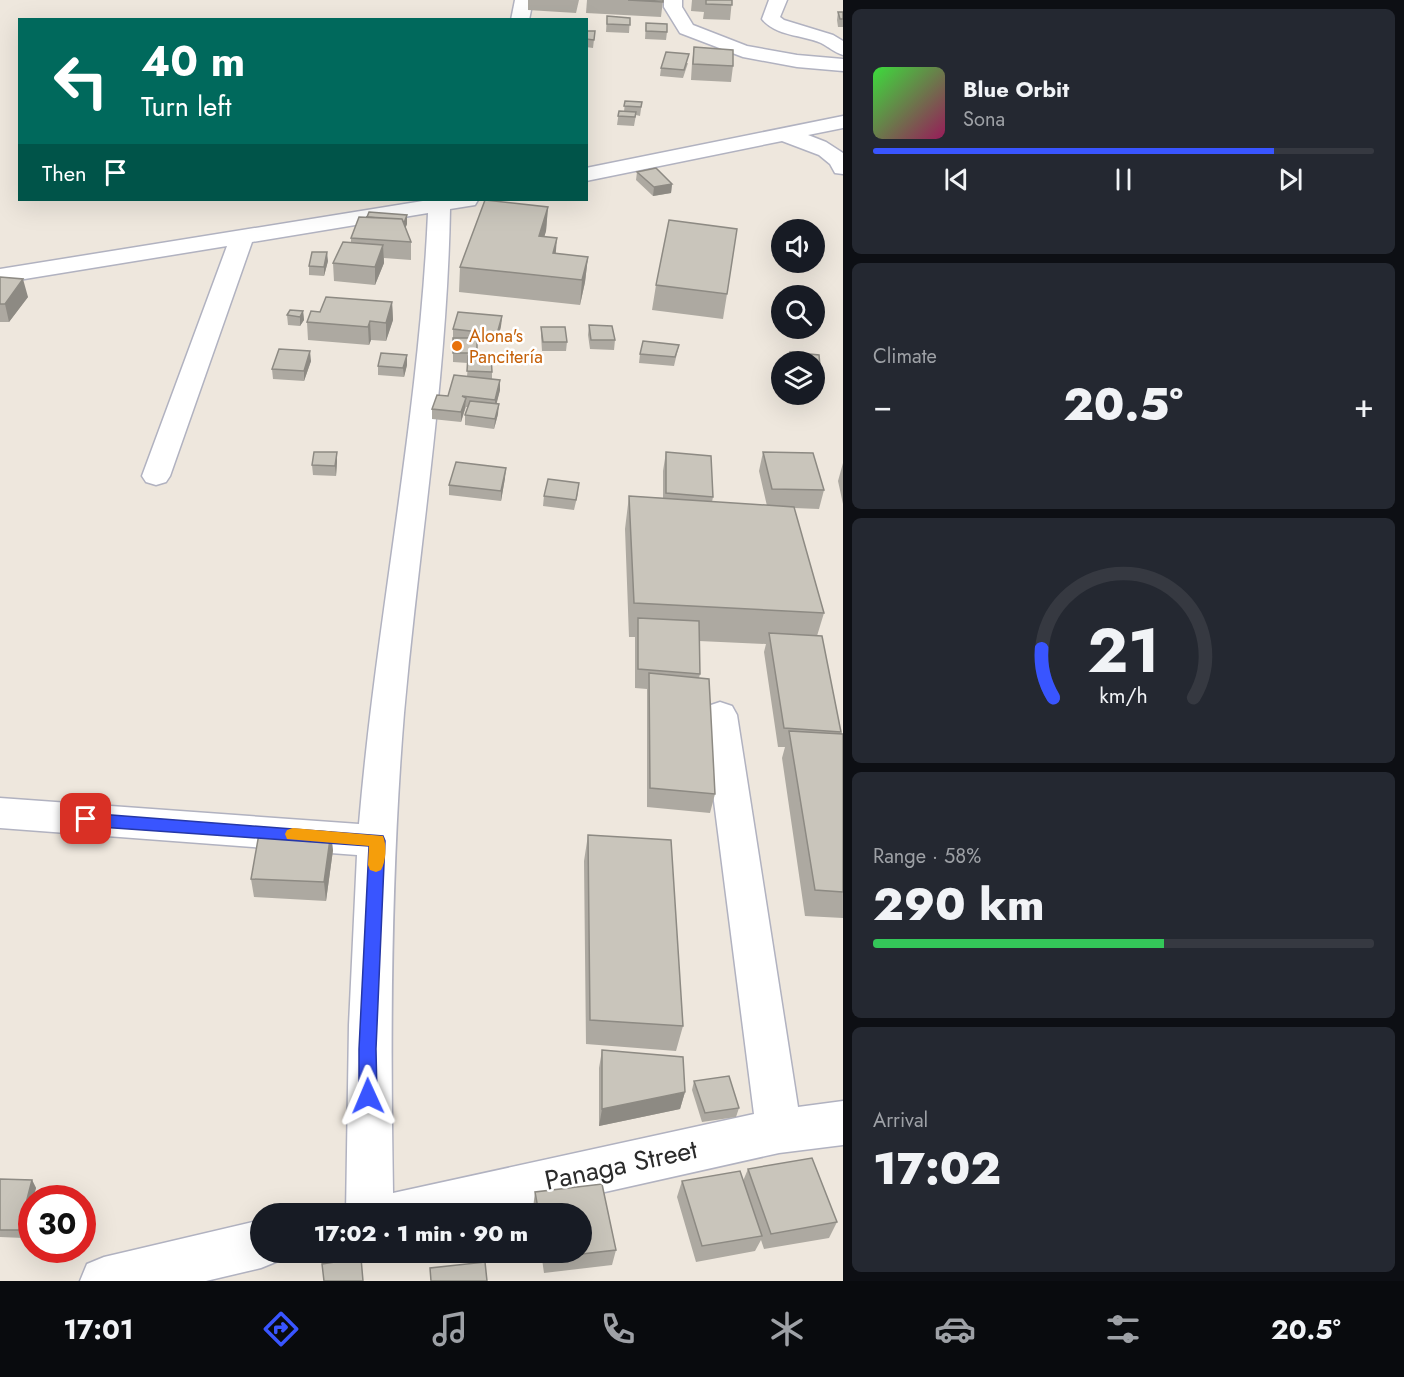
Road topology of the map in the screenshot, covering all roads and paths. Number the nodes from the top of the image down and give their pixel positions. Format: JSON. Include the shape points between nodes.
{"nodes":[{"id":1,"x":524,"y":0,"type":"edge"},
{"id":2,"x":673,"y":0,"type":"edge"},
{"id":3,"x":778,"y":0,"type":"edge"},
{"id":4,"x":520,"y":18,"type":"edge"},
{"id":5,"x":843,"y":49,"type":"edge"},
{"id":6,"x":843,"y":65,"type":"edge"},
{"id":7,"x":843,"y":122,"type":"edge"},
{"id":8,"x":786,"y":135,"type":"junction"},
{"id":9,"x":843,"y":168,"type":"edge"},
{"id":10,"x":588,"y":175,"type":"edge"},
{"id":11,"x":453,"y":202,"type":"edge"},
{"id":12,"x":242,"y":237,"type":"junction"},
{"id":13,"x":0,"y":276,"type":"edge"},
{"id":14,"x":156,"y":476,"type":"dead end"},
{"id":15,"x":720,"y":715,"type":"dead end"},
{"id":16,"x":0,"y":813,"type":"edge"},
{"id":17,"x":377,"y":841,"type":"junction"},
{"id":18,"x":843,"y":1123,"type":"edge"},
{"id":19,"x":779,"y":1131,"type":"junction"},
{"id":20,"x":370,"y":1203,"type":"edge"},
{"id":21,"x":449,"y":1203,"type":"edge"},
{"id":22,"x":250,"y":1248,"type":"edge"},
{"id":23,"x":189,"y":1271,"type":"edge"},
{"id":24,"x":104,"y":1281,"type":"edge"}],
"edges":[{"from":1,"to":4,"type":"street"},
{"from":2,"to":6,"type":"street","via":[[686,29],[733,48],[797,61]]},
{"from":3,"to":5,"type":"street","via":[[771,19],[828,39]]},
{"from":7,"to":8,"type":"street"},
{"from":8,"to":9,"type":"street","via":[[836,156]]},
{"from":8,"to":10,"type":"street"},
{"from":11,"to":12,"type":"street"},
{"from":11,"to":17,"type":"street","via":[[439,260],[423,442],[387,710]]},
{"from":12,"to":13,"type":"street"},
{"from":12,"to":14,"type":"street"},
{"from":15,"to":19,"type":"street"},
{"from":16,"to":17,"type":"street"},
{"from":17,"to":20,"type":"street","via":[[368,1049]]},
{"from":18,"to":19,"type":"street","name":"Panaga Street"},
{"from":19,"to":21,"type":"street","name":"Panaga Street"},
{"from":22,"to":23,"type":"street"},
{"from":23,"to":24,"type":"street"}]}
